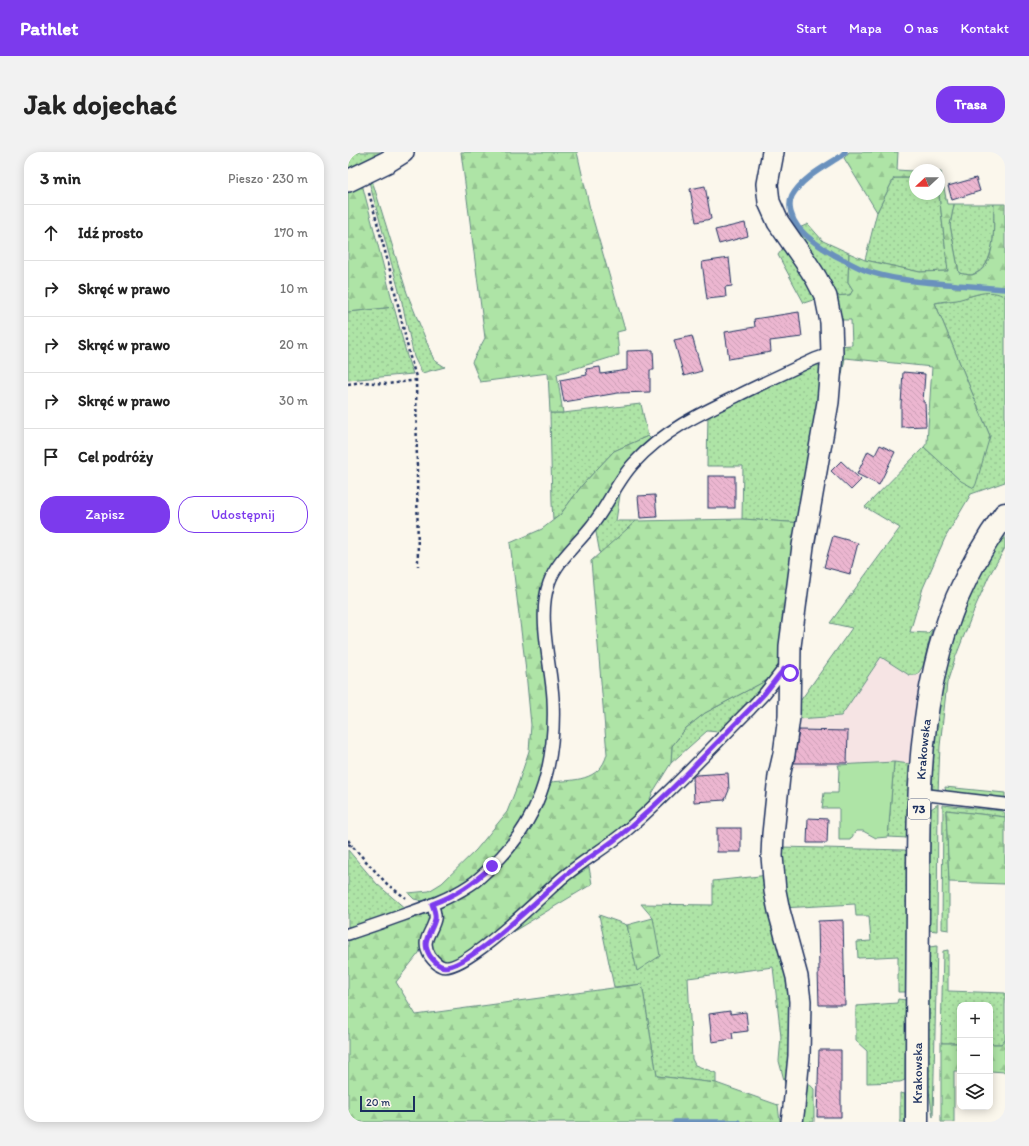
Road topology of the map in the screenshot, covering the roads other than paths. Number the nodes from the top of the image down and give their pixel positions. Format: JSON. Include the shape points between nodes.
{"nodes":[{"id":1,"x":403,"y":152,"type":"edge"},
{"id":2,"x":773,"y":152,"type":"edge"},
{"id":3,"x":356,"y":177,"type":"edge"},
{"id":4,"x":832,"y":353,"type":"junction"},
{"id":5,"x":1005,"y":514,"type":"edge"},
{"id":6,"x":790,"y":667,"type":"junction"},
{"id":7,"x":920,"y":794,"type":"junction"},
{"id":8,"x":1005,"y":804,"type":"edge"},
{"id":9,"x":432,"y":904,"type":"junction"},
{"id":10,"x":348,"y":934,"type":"edge"},
{"id":11,"x":792,"y":1122,"type":"edge"},
{"id":12,"x":917,"y":1122,"type":"edge"}],
"edges":[{"from":1,"to":3,"type":"street"},
{"from":2,"to":4,"type":"street","via":[[767,184],[768,202],[826,297],[831,322]]},
{"from":4,"to":6,"type":"street","via":[[828,402],[802,554],[790,646]]},
{"from":4,"to":9,"type":"lane","via":[[815,358],[671,430],[633,464],[594,522],[562,560],[548,585],[546,595],[545,636],[553,698],[553,739],[551,758],[539,799],[518,835],[492,866],[472,884]]},
{"from":5,"to":7,"type":"main road","name":"Krakowska","number":"73","via":[[970,569],[939,654],[932,679],[924,737]]},
{"from":6,"to":9,"type":"lane","via":[[784,669],[755,703],[626,831],[562,878],[510,926],[454,966],[442,967],[426,949],[428,934],[435,919]]},
{"from":6,"to":11,"type":"street","via":[[789,717],[779,776],[772,856],[779,911],[800,989],[799,1056]]},
{"from":7,"to":8,"type":"lane"},
{"from":7,"to":12,"type":"main road","name":"Krakowska","number":"73"},
{"from":9,"to":10,"type":"lane"}]}
